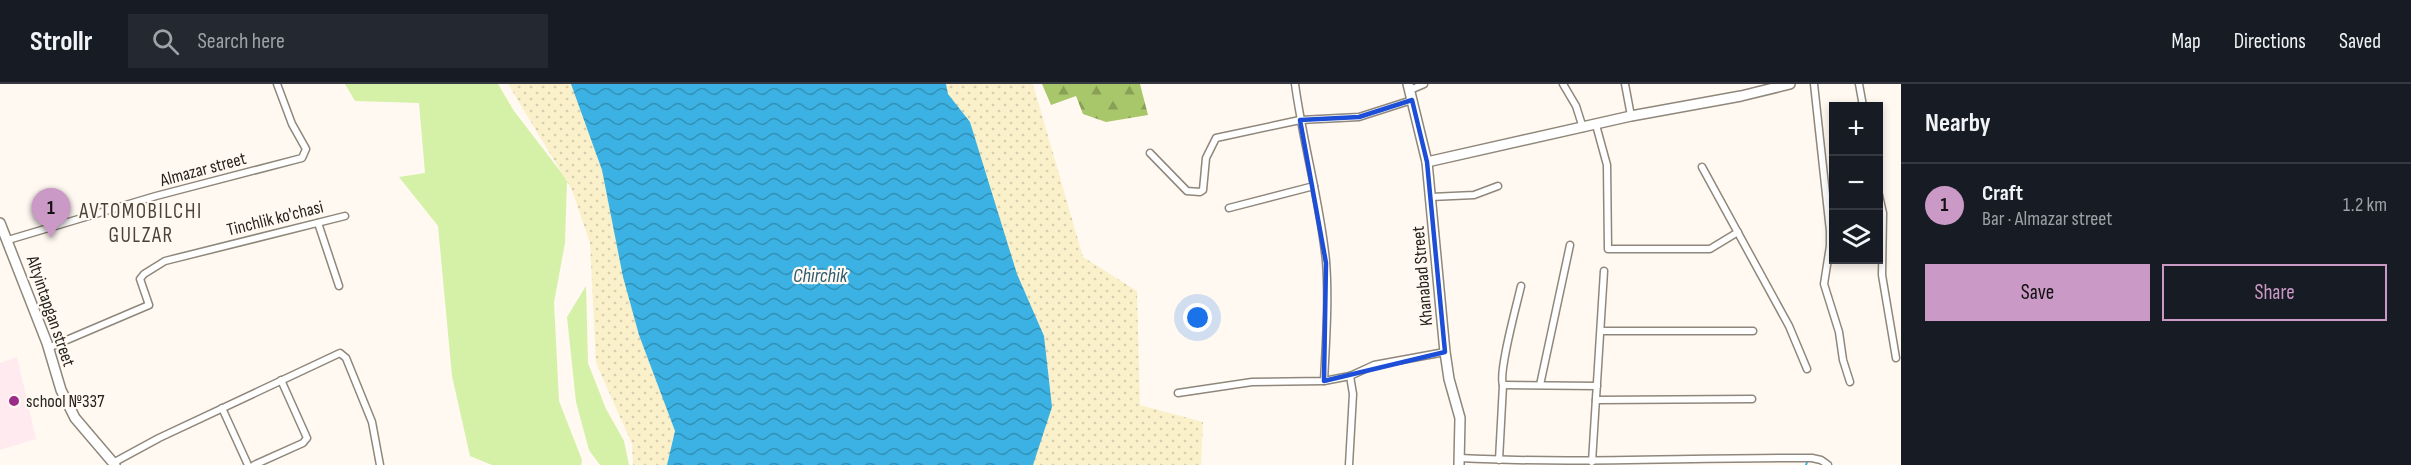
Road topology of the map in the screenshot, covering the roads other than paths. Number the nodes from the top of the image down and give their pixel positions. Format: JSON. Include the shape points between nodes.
{"nodes":[{"id":1,"x":277,"y":84,"type":"edge"},
{"id":2,"x":1295,"y":84,"type":"edge"},
{"id":3,"x":1424,"y":84,"type":"edge"},
{"id":4,"x":1563,"y":84,"type":"edge"},
{"id":5,"x":1624,"y":84,"type":"edge"},
{"id":6,"x":1790,"y":84,"type":"edge"},
{"id":7,"x":1814,"y":84,"type":"edge"},
{"id":8,"x":1859,"y":84,"type":"edge"},
{"id":9,"x":1409,"y":87,"type":"edge"},
{"id":10,"x":1412,"y":100,"type":"junction"},
{"id":11,"x":1862,"y":102,"type":"edge"},
{"id":12,"x":1631,"y":116,"type":"junction"},
{"id":13,"x":1300,"y":120,"type":"junction"},
{"id":14,"x":1596,"y":125,"type":"junction"},
{"id":15,"x":1583,"y":128,"type":"junction"},
{"id":16,"x":1150,"y":153,"type":"dead end"},
{"id":17,"x":1427,"y":162,"type":"junction"},
{"id":18,"x":1702,"y":166,"type":"dead end"},
{"id":19,"x":1314,"y":186,"type":"junction"},
{"id":20,"x":1498,"y":186,"type":"dead end"},
{"id":21,"x":1431,"y":196,"type":"junction"},
{"id":22,"x":1229,"y":208,"type":"dead end"},
{"id":23,"x":1882,"y":210,"type":"edge"},
{"id":24,"x":345,"y":216,"type":"dead end"},
{"id":25,"x":318,"y":223,"type":"junction"},
{"id":26,"x":0,"y":224,"type":"edge"},
{"id":27,"x":1738,"y":232,"type":"junction"},
{"id":28,"x":8,"y":240,"type":"junction"},
{"id":29,"x":1570,"y":245,"type":"dead end"},
{"id":30,"x":1604,"y":271,"type":"dead end"},
{"id":31,"x":339,"y":286,"type":"dead end"},
{"id":32,"x":1521,"y":286,"type":"dead end"},
{"id":33,"x":1602,"y":331,"type":"junction"},
{"id":34,"x":1753,"y":331,"type":"dead end"},
{"id":35,"x":48,"y":348,"type":"junction"},
{"id":36,"x":1445,"y":352,"type":"junction"},
{"id":37,"x":1896,"y":357,"type":"dead end"},
{"id":38,"x":1807,"y":369,"type":"dead end"},
{"id":39,"x":1350,"y":376,"type":"junction"},
{"id":40,"x":281,"y":380,"type":"junction"},
{"id":41,"x":1324,"y":381,"type":"junction"},
{"id":42,"x":1850,"y":382,"type":"dead end"},
{"id":43,"x":1503,"y":385,"type":"junction"},
{"id":44,"x":1540,"y":385,"type":"junction"},
{"id":45,"x":1597,"y":386,"type":"junction"},
{"id":46,"x":1178,"y":393,"type":"dead end"},
{"id":47,"x":1752,"y":399,"type":"dead end"},
{"id":48,"x":1596,"y":400,"type":"junction"},
{"id":49,"x":222,"y":408,"type":"junction"},
{"id":50,"x":1499,"y":460,"type":"junction"},
{"id":51,"x":1459,"y":462,"type":"edge"},
{"id":52,"x":1592,"y":462,"type":"junction"},
{"id":53,"x":1538,"y":463,"type":"edge"},
{"id":54,"x":114,"y":464,"type":"edge"},
{"id":55,"x":248,"y":465,"type":"edge"},
{"id":56,"x":254,"y":465,"type":"edge"},
{"id":57,"x":380,"y":465,"type":"edge"},
{"id":58,"x":1349,"y":465,"type":"edge"},
{"id":59,"x":1828,"y":465,"type":"edge"}],
"edges":[{"from":1,"to":28,"type":"street","name":"Almazar street","via":[[306,149],[302,158]]},
{"from":2,"to":13,"type":"street"},
{"from":3,"to":9,"type":"street"},
{"from":4,"to":15,"type":"street"},
{"from":5,"to":12,"type":"street"},
{"from":6,"to":12,"type":"street"},
{"from":7,"to":42,"type":"street","via":[[1830,231],[1824,284]]},
{"from":8,"to":11,"type":"street"},
{"from":9,"to":10,"type":"street","name":"Khanabad Street"},
{"from":10,"to":13,"type":"street","via":[[1359,117]]},
{"from":10,"to":17,"type":"street","name":"Khanabad Street"},
{"from":12,"to":14,"type":"street"},
{"from":13,"to":16,"type":"street","via":[[1216,138],[1206,158],[1200,192],[1187,191]]},
{"from":13,"to":19,"type":"street"},
{"from":14,"to":15,"type":"street"},
{"from":14,"to":27,"type":"street","via":[[1607,165],[1608,249],[1710,249]]},
{"from":15,"to":17,"type":"street"},
{"from":17,"to":21,"type":"street","name":"Khanabad Street"},
{"from":18,"to":27,"type":"street"},
{"from":19,"to":22,"type":"street"},
{"from":19,"to":41,"type":"street","via":[[1326,263]]},
{"from":20,"to":21,"type":"street","via":[[1474,195]]},
{"from":21,"to":36,"type":"street","name":"Khanabad Street"},
{"from":23,"to":37,"type":"street","via":[[1882,275]]},
{"from":24,"to":25,"type":"street","name":"Tinchlik ko'chasi"},
{"from":25,"to":31,"type":"street"},
{"from":25,"to":35,"type":"street","name":"Tinchlik ko'chasi","via":[[165,261],[140,279],[149,305]]},
{"from":26,"to":28,"type":"street","name":"Altyintapgan street"},
{"from":27,"to":38,"type":"street","via":[[1789,326]]},
{"from":28,"to":35,"type":"street","name":"Altyintapgan street"},
{"from":29,"to":44,"type":"street"},
{"from":30,"to":33,"type":"street"},
{"from":32,"to":43,"type":"street","via":[[1505,354]]},
{"from":33,"to":34,"type":"street"},
{"from":33,"to":45,"type":"street"},
{"from":35,"to":54,"type":"street","name":"Altyintapgan street","via":[[75,418]]},
{"from":36,"to":39,"type":"street","via":[[1374,365]]},
{"from":36,"to":51,"type":"street","name":"Khanabad Street","via":[[1460,418]]},
{"from":39,"to":41,"type":"street"},
{"from":39,"to":58,"type":"street","via":[[1353,394]]},
{"from":40,"to":49,"type":"street"},
{"from":40,"to":56,"type":"street","via":[[307,438]]},
{"from":40,"to":57,"type":"street","via":[[336,354],[344,355],[372,422]]},
{"from":41,"to":46,"type":"street","via":[[1252,382]]},
{"from":43,"to":44,"type":"street"},
{"from":43,"to":50,"type":"street"},
{"from":44,"to":45,"type":"street"},
{"from":45,"to":48,"type":"street"},
{"from":47,"to":48,"type":"street"},
{"from":48,"to":52,"type":"street"},
{"from":49,"to":54,"type":"street"},
{"from":49,"to":55,"type":"street"},
{"from":50,"to":51,"type":"street"},
{"from":50,"to":53,"type":"street"},
{"from":52,"to":53,"type":"street"},
{"from":52,"to":59,"type":"street","via":[[1812,458]]}]}
